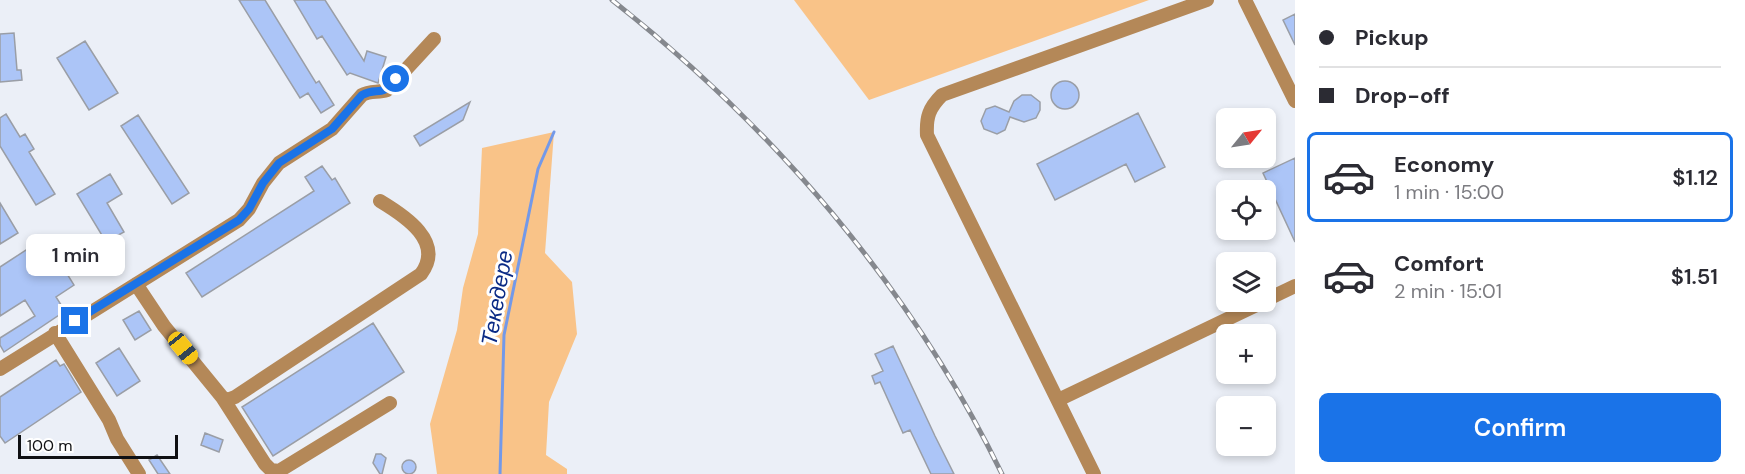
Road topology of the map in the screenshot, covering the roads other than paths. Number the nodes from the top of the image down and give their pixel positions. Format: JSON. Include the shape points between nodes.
{"nodes":[{"id":1,"x":1207,"y":0,"type":"edge"},
{"id":2,"x":1245,"y":0,"type":"edge"},
{"id":3,"x":434,"y":39,"type":"dead end"},
{"id":4,"x":1295,"y":101,"type":"edge"},
{"id":5,"x":380,"y":201,"type":"dead end"},
{"id":6,"x":135,"y":284,"type":"junction"},
{"id":7,"x":1295,"y":286,"type":"edge"},
{"id":8,"x":1276,"y":295,"type":"edge"},
{"id":9,"x":1241,"y":312,"type":"edge"},
{"id":10,"x":55,"y":333,"type":"junction"},
{"id":11,"x":0,"y":369,"type":"edge"},
{"id":12,"x":222,"y":397,"type":"junction"},
{"id":13,"x":1058,"y":400,"type":"junction"},
{"id":14,"x":390,"y":402,"type":"dead end"},
{"id":15,"x":139,"y":474,"type":"edge"},
{"id":16,"x":1094,"y":474,"type":"edge"}],
"edges":[{"from":1,"to":13,"type":"lane","via":[[942,95],[931,106],[926,119],[927,135]]},
{"from":2,"to":4,"type":"lane"},
{"from":3,"to":6,"type":"lane","via":[[387,90],[362,95],[332,129],[279,163],[239,220]]},
{"from":5,"to":12,"type":"lane","via":[[409,220],[424,239],[429,263],[421,274],[235,397]]},
{"from":6,"to":10,"type":"lane"},
{"from":6,"to":12,"type":"lane"},
{"from":7,"to":8,"type":"lane"},
{"from":9,"to":13,"type":"lane"},
{"from":10,"to":11,"type":"lane"},
{"from":10,"to":15,"type":"lane"},
{"from":12,"to":14,"type":"lane","via":[[265,464],[279,471]]},
{"from":13,"to":16,"type":"lane"}]}
